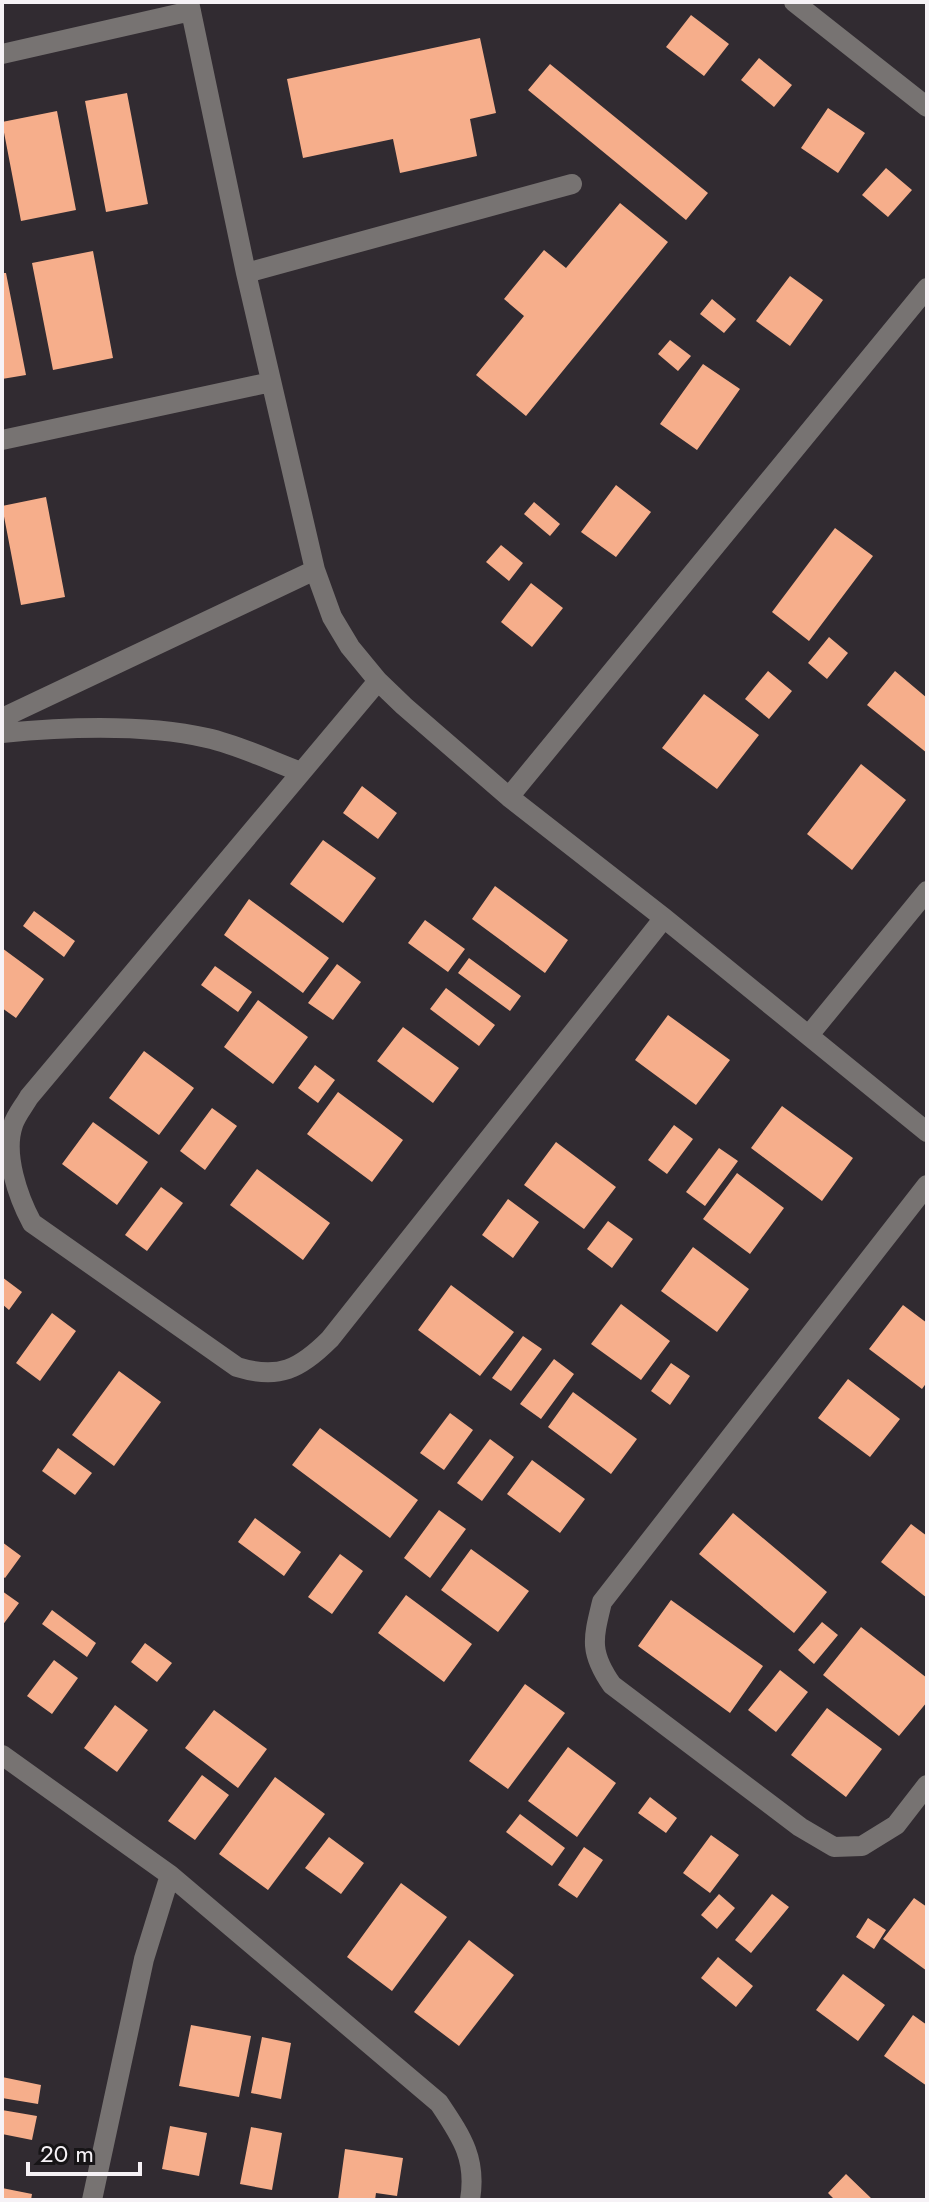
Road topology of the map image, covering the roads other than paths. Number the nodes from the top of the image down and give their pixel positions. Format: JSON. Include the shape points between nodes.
{"nodes":[{"id":1,"x":794,"y":2,"type":"edge"},
{"id":2,"x":190,"y":6,"type":"edge"},
{"id":3,"x":2,"y":54,"type":"edge"},
{"id":4,"x":927,"y":107,"type":"edge"},
{"id":5,"x":572,"y":184,"type":"dead end"},
{"id":6,"x":246,"y":273,"type":"junction"},
{"id":7,"x":927,"y":288,"type":"edge"},
{"id":8,"x":271,"y":382,"type":"junction"},
{"id":9,"x":2,"y":440,"type":"edge"},
{"id":10,"x":315,"y":570,"type":"junction"},
{"id":11,"x":378,"y":681,"type":"junction"},
{"id":12,"x":2,"y":718,"type":"edge"},
{"id":13,"x":2,"y":733,"type":"edge"},
{"id":14,"x":301,"y":772,"type":"junction"},
{"id":15,"x":509,"y":797,"type":"junction"},
{"id":16,"x":927,"y":891,"type":"edge"},
{"id":17,"x":664,"y":918,"type":"junction"},
{"id":18,"x":809,"y":1035,"type":"junction"},
{"id":19,"x":927,"y":1132,"type":"edge"},
{"id":20,"x":927,"y":1185,"type":"edge"},
{"id":21,"x":2,"y":1755,"type":"edge"},
{"id":22,"x":927,"y":1785,"type":"edge"},
{"id":23,"x":170,"y":1875,"type":"junction"},
{"id":24,"x":92,"y":2200,"type":"edge"},
{"id":25,"x":470,"y":2200,"type":"edge"}],
"edges":[{"from":1,"to":4,"type":"street"},
{"from":2,"to":3,"type":"street"},
{"from":2,"to":6,"type":"street"},
{"from":5,"to":6,"type":"street"},
{"from":6,"to":8,"type":"street"},
{"from":7,"to":15,"type":"street"},
{"from":8,"to":9,"type":"street"},
{"from":8,"to":10,"type":"street"},
{"from":10,"to":11,"type":"street","via":[[332,617]]},
{"from":10,"to":12,"type":"street"},
{"from":11,"to":14,"type":"street"},
{"from":11,"to":15,"type":"street"},
{"from":13,"to":14,"type":"street","via":[[130,729],[208,738]]},
{"from":14,"to":17,"type":"street","via":[[29,1097],[12,1126],[17,1196],[32,1223],[237,1367],[259,1374],[288,1370],[309,1360],[330,1339]]},
{"from":15,"to":17,"type":"street"},
{"from":16,"to":18,"type":"street"},
{"from":17,"to":18,"type":"street"},
{"from":18,"to":19,"type":"street"},
{"from":20,"to":22,"type":"street","via":[[602,1602],[594,1633],[597,1664],[612,1685],[834,1847],[862,1846],[896,1825]]},
{"from":21,"to":23,"type":"street"},
{"from":23,"to":24,"type":"street","via":[[144,1959]]},
{"from":23,"to":25,"type":"street","via":[[439,2103],[465,2142],[474,2181]]}]}
